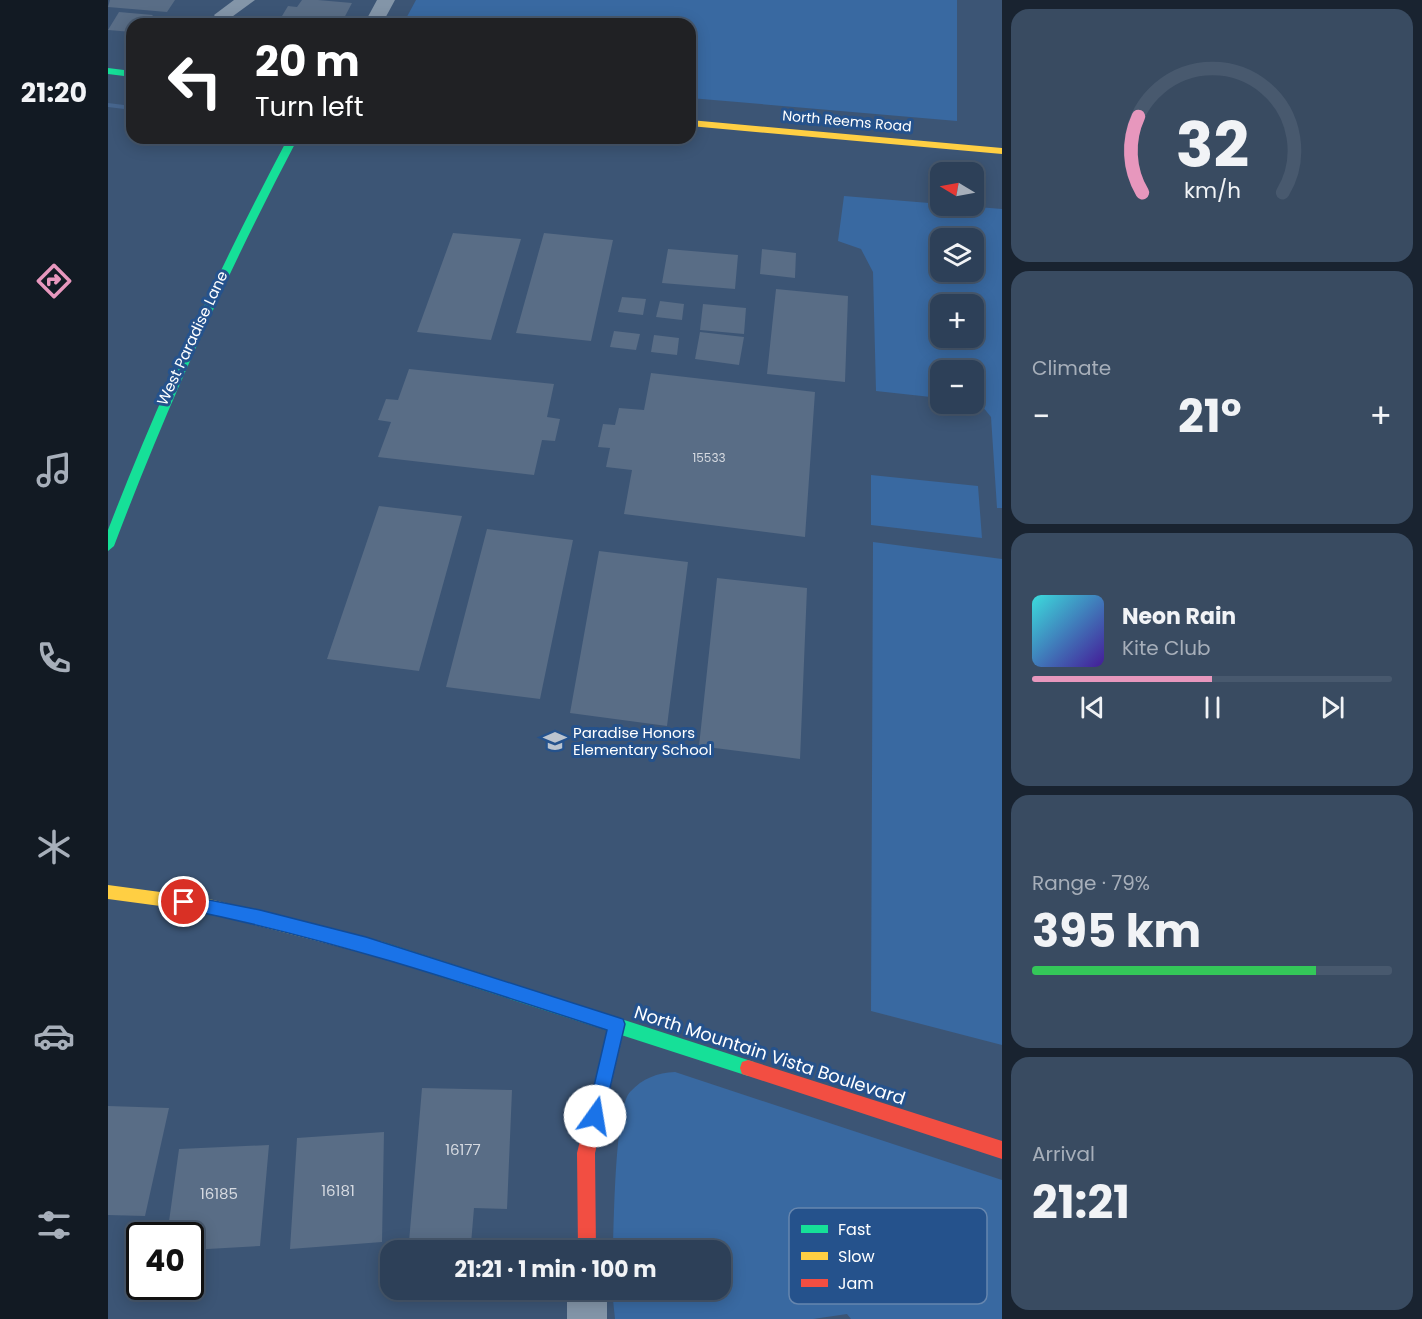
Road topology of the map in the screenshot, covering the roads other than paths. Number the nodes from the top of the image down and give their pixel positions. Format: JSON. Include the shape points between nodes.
{"nodes":[{"id":1,"x":246,"y":0,"type":"edge"},
{"id":2,"x":386,"y":0,"type":"edge"},
{"id":3,"x":223,"y":15,"type":"dead end"},
{"id":4,"x":376,"y":18,"type":"edge"},
{"id":5,"x":108,"y":71,"type":"edge"},
{"id":6,"x":126,"y":73,"type":"edge"},
{"id":7,"x":696,"y":124,"type":"edge"},
{"id":8,"x":290,"y":144,"type":"edge"},
{"id":9,"x":1002,"y":151,"type":"edge"},
{"id":10,"x":108,"y":546,"type":"edge"},
{"id":11,"x":108,"y":892,"type":"edge"},
{"id":12,"x":617,"y":1024,"type":"junction"},
{"id":13,"x":1002,"y":1150,"type":"edge"},
{"id":14,"x":587,"y":1240,"type":"edge"},
{"id":15,"x":587,"y":1300,"type":"edge"},
{"id":16,"x":587,"y":1319,"type":"edge"}],
"edges":[{"from":1,"to":3,"type":"street"},
{"from":2,"to":4,"type":"street"},
{"from":5,"to":6,"type":"street"},
{"from":7,"to":9,"type":"street","name":"North Reems Road"},
{"from":8,"to":10,"type":"street","name":"West Paradise Lane","via":[[189,342]]},
{"from":11,"to":12,"type":"street","name":"North Mountain Vista Boulevard","via":[[205,905],[314,930]]},
{"from":12,"to":13,"type":"street","name":"North Mountain Vista Boulevard"},
{"from":12,"to":14,"type":"street","via":[[586,1154]]},
{"from":15,"to":16,"type":"street"}]}
